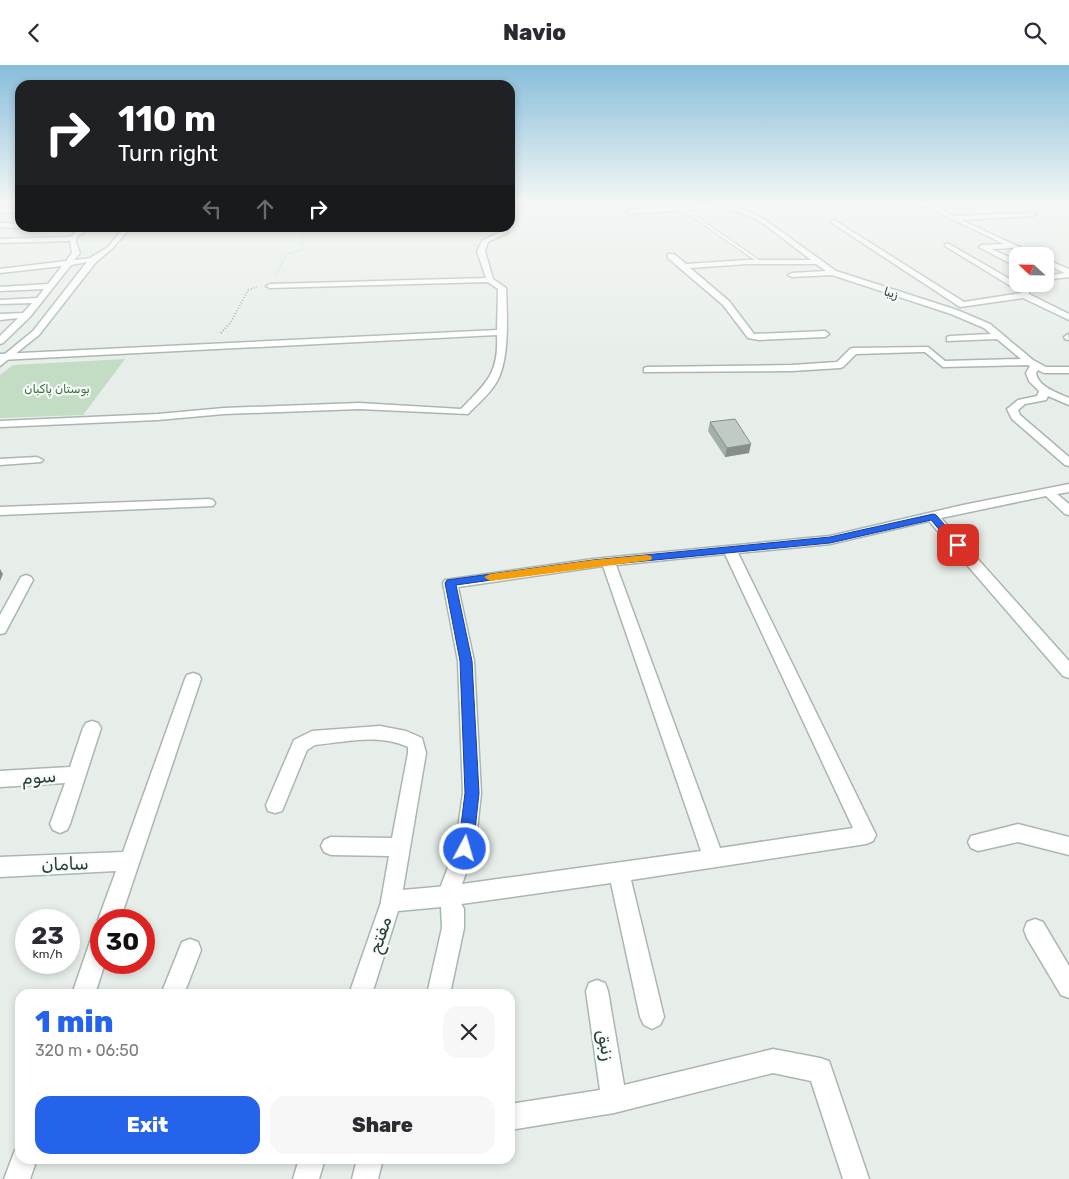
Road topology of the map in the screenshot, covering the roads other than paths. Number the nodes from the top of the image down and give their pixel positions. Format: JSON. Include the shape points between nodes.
{"nodes":[{"id":1,"x":74,"y":255,"type":"edge"},
{"id":2,"x":101,"y":255,"type":"edge"},
{"id":3,"x":482,"y":255,"type":"edge"},
{"id":4,"x":750,"y":255,"type":"edge"},
{"id":5,"x":808,"y":255,"type":"edge"},
{"id":6,"x":885,"y":255,"type":"edge"},
{"id":7,"x":965,"y":255,"type":"edge"},
{"id":8,"x":671,"y":256,"type":"dead end"},
{"id":9,"x":26,"y":260,"type":"dead end"},
{"id":10,"x":94,"y":260,"type":"junction"},
{"id":11,"x":816,"y":261,"type":"junction"},
{"id":12,"x":760,"y":262,"type":"junction"},
{"id":13,"x":68,"y":263,"type":"junction"},
{"id":14,"x":684,"y":266,"type":"junction"},
{"id":15,"x":1054,"y":266,"type":"edge"},
{"id":16,"x":22,"y":269,"type":"junction"},
{"id":17,"x":4,"y":271,"type":"edge"},
{"id":18,"x":834,"y":273,"type":"junction"},
{"id":19,"x":1069,"y":273,"type":"edge"},
{"id":20,"x":792,"y":275,"type":"dead end"},
{"id":21,"x":1054,"y":276,"type":"edge"},
{"id":22,"x":490,"y":280,"type":"junction"},
{"id":23,"x":1009,"y":280,"type":"edge"},
{"id":24,"x":0,"y":281,"type":"edge"},
{"id":25,"x":270,"y":285,"type":"dead end"},
{"id":26,"x":49,"y":286,"type":"junction"},
{"id":27,"x":0,"y":289,"type":"edge"},
{"id":28,"x":1024,"y":295,"type":"joint"},
{"id":29,"x":7,"y":300,"type":"edge"},
{"id":30,"x":38,"y":300,"type":"junction"},
{"id":31,"x":27,"y":315,"type":"junction"},
{"id":32,"x":0,"y":317,"type":"edge"},
{"id":33,"x":1069,"y":317,"type":"edge"},
{"id":34,"x":0,"y":331,"type":"edge"},
{"id":35,"x":12,"y":331,"type":"junction"},
{"id":36,"x":501,"y":332,"type":"junction"},
{"id":37,"x":825,"y":334,"type":"dead end"},
{"id":38,"x":999,"y":336,"type":"junction"},
{"id":39,"x":950,"y":339,"type":"dead end"},
{"id":40,"x":0,"y":341,"type":"edge"},
{"id":41,"x":4,"y":356,"type":"edge"},
{"id":42,"x":0,"y":363,"type":"edge"},
{"id":43,"x":1033,"y":364,"type":"junction"},
{"id":44,"x":647,"y":370,"type":"dead end"},
{"id":45,"x":1069,"y":370,"type":"edge"},
{"id":46,"x":1044,"y":390,"type":"junction"},
{"id":47,"x":1069,"y":402,"type":"edge"},
{"id":48,"x":0,"y":424,"type":"edge"},
{"id":49,"x":36,"y":461,"type":"dead end"},
{"id":50,"x":0,"y":463,"type":"edge"},
{"id":51,"x":1069,"y":463,"type":"edge"},
{"id":52,"x":1069,"y":488,"type":"edge"},
{"id":53,"x":1048,"y":492,"type":"junction"},
{"id":54,"x":209,"y":503,"type":"dead end"},
{"id":55,"x":0,"y":511,"type":"edge"},
{"id":56,"x":1069,"y":511,"type":"edge"},
{"id":57,"x":933,"y":517,"type":"junction"},
{"id":58,"x":730,"y":551,"type":"junction"},
{"id":59,"x":608,"y":562,"type":"junction"},
{"id":60,"x":26,"y":580,"type":"dead end"},
{"id":61,"x":0,"y":629,"type":"edge"},
{"id":62,"x":1069,"y":672,"type":"edge"},
{"id":63,"x":193,"y":679,"type":"dead end"},
{"id":64,"x":92,"y":728,"type":"dead end"},
{"id":65,"x":77,"y":774,"type":"junction"},
{"id":66,"x":0,"y":779,"type":"edge"},
{"id":67,"x":275,"y":805,"type":"dead end"},
{"id":68,"x":60,"y":824,"type":"dead end"},
{"id":69,"x":978,"y":842,"type":"dead end"},
{"id":70,"x":331,"y":846,"type":"dead end"},
{"id":71,"x":1069,"y":846,"type":"edge"},
{"id":72,"x":400,"y":847,"type":"junction"},
{"id":73,"x":714,"y":858,"type":"junction"},
{"id":74,"x":129,"y":861,"type":"junction"},
{"id":75,"x":0,"y":867,"type":"edge"},
{"id":76,"x":619,"y":872,"type":"junction"},
{"id":77,"x":447,"y":896,"type":"junction"},
{"id":78,"x":391,"y":901,"type":"junction"},
{"id":79,"x":113,"y":909,"type":"edge"},
{"id":80,"x":1035,"y":930,"type":"dead end"},
{"id":81,"x":190,"y":950,"type":"dead end"},
{"id":82,"x":90,"y":973,"type":"edge"},
{"id":83,"x":1069,"y":987,"type":"edge"},
{"id":84,"x":85,"y":989,"type":"edge"},
{"id":85,"x":174,"y":989,"type":"edge"},
{"id":86,"x":362,"y":989,"type":"edge"},
{"id":87,"x":439,"y":989,"type":"edge"},
{"id":88,"x":597,"y":991,"type":"dead end"},
{"id":89,"x":652,"y":1017,"type":"dead end"},
{"id":90,"x":614,"y":1100,"type":"junction"},
{"id":91,"x":515,"y":1116,"type":"edge"},
{"id":92,"x":22,"y":1164,"type":"edge"},
{"id":93,"x":310,"y":1164,"type":"edge"},
{"id":94,"x":369,"y":1164,"type":"edge"},
{"id":95,"x":17,"y":1179,"type":"edge"},
{"id":96,"x":306,"y":1179,"type":"edge"},
{"id":97,"x":365,"y":1179,"type":"edge"},
{"id":98,"x":856,"y":1179,"type":"edge"}],
"edges":[{"from":1,"to":13,"type":"street"},
{"from":2,"to":10,"type":"street"},
{"from":3,"to":22,"type":"street"},
{"from":4,"to":12,"type":"lane"},
{"from":5,"to":11,"type":"street","name":"زیبا"},
{"from":6,"to":28,"type":"street","name":"زیبا","via":[[963,305]]},
{"from":7,"to":23,"type":"street"},
{"from":8,"to":14,"type":"street"},
{"from":9,"to":16,"type":"street"},
{"from":10,"to":13,"type":"street"},
{"from":10,"to":41,"type":"street","via":[[36,333]]},
{"from":11,"to":12,"type":"street"},
{"from":11,"to":18,"type":"street","name":"زیبا"},
{"from":12,"to":14,"type":"street"},
{"from":13,"to":16,"type":"street"},
{"from":13,"to":26,"type":"street"},
{"from":14,"to":37,"type":"street","via":[[726,303],[751,336]]},
{"from":15,"to":19,"type":"street"},
{"from":16,"to":17,"type":"street"},
{"from":17,"to":24,"type":"street"},
{"from":18,"to":20,"type":"street"},
{"from":18,"to":38,"type":"street","name":"زیبا","via":[[954,312],[987,326]]},
{"from":19,"to":21,"type":"street"},
{"from":22,"to":25,"type":"street"},
{"from":22,"to":36,"type":"street","via":[[502,288]]},
{"from":26,"to":27,"type":"street"},
{"from":26,"to":30,"type":"street"},
{"from":28,"to":33,"type":"street"},
{"from":29,"to":30,"type":"street"},
{"from":30,"to":31,"type":"street"},
{"from":31,"to":32,"type":"street"},
{"from":31,"to":35,"type":"street"},
{"from":34,"to":35,"type":"street"},
{"from":35,"to":40,"type":"street"},
{"from":36,"to":41,"type":"street"},
{"from":36,"to":48,"type":"street","via":[[499,367],[488,388],[464,412],[358,407]]},
{"from":38,"to":39,"type":"street"},
{"from":38,"to":43,"type":"street","name":"زیبا"},
{"from":41,"to":42,"type":"street"},
{"from":43,"to":44,"type":"street","via":[[943,364],[928,350],[920,349],[853,351],[840,365]]},
{"from":43,"to":45,"type":"street","name":"زیبا","via":[[1044,370]]},
{"from":43,"to":46,"type":"street","via":[[1032,379]]},
{"from":46,"to":47,"type":"street"},
{"from":46,"to":51,"type":"street","via":[[1042,397],[1022,402],[1012,409],[1016,417]]},
{"from":49,"to":50,"type":"street"},
{"from":52,"to":53,"type":"street"},
{"from":53,"to":56,"type":"street"},
{"from":53,"to":57,"type":"street"},
{"from":54,"to":55,"type":"street"},
{"from":57,"to":58,"type":"street","via":[[830,540]]},
{"from":57,"to":62,"type":"street"},
{"from":58,"to":59,"type":"street"},
{"from":58,"to":73,"type":"street","name":"مفتح","via":[[866,835]]},
{"from":59,"to":73,"type":"street"},
{"from":59,"to":77,"type":"street","via":[[450,583],[466,661],[472,793],[465,849]]},
{"from":60,"to":61,"type":"street"},
{"from":63,"to":74,"type":"street"},
{"from":64,"to":65,"type":"street"},
{"from":65,"to":66,"type":"street","name":"سوم"},
{"from":65,"to":68,"type":"street"},
{"from":67,"to":72,"type":"street","via":[[300,745],[305,741],[391,734],[407,737],[416,743],[417,753]]},
{"from":69,"to":71,"type":"street","via":[[1018,833]]},
{"from":70,"to":72,"type":"street"},
{"from":72,"to":78,"type":"street"},
{"from":73,"to":76,"type":"street","name":"مفتح"},
{"from":74,"to":75,"type":"street","name":"سامان"},
{"from":74,"to":79,"type":"street"},
{"from":76,"to":77,"type":"street","name":"مفتح"},
{"from":76,"to":89,"type":"street"},
{"from":77,"to":78,"type":"street","name":"مفتح"},
{"from":77,"to":87,"type":"street","via":[[453,909],[453,928]]},
{"from":78,"to":86,"type":"street","name":"مفتح"},
{"from":80,"to":83,"type":"street"},
{"from":81,"to":85,"type":"street"},
{"from":82,"to":84,"type":"street"},
{"from":88,"to":90,"type":"street","name":"زنبق"},
{"from":90,"to":91,"type":"street"},
{"from":90,"to":98,"type":"street","via":[[773,1061],[820,1069]]},
{"from":92,"to":95,"type":"street"},
{"from":93,"to":96,"type":"street"},
{"from":94,"to":97,"type":"street"}]}
